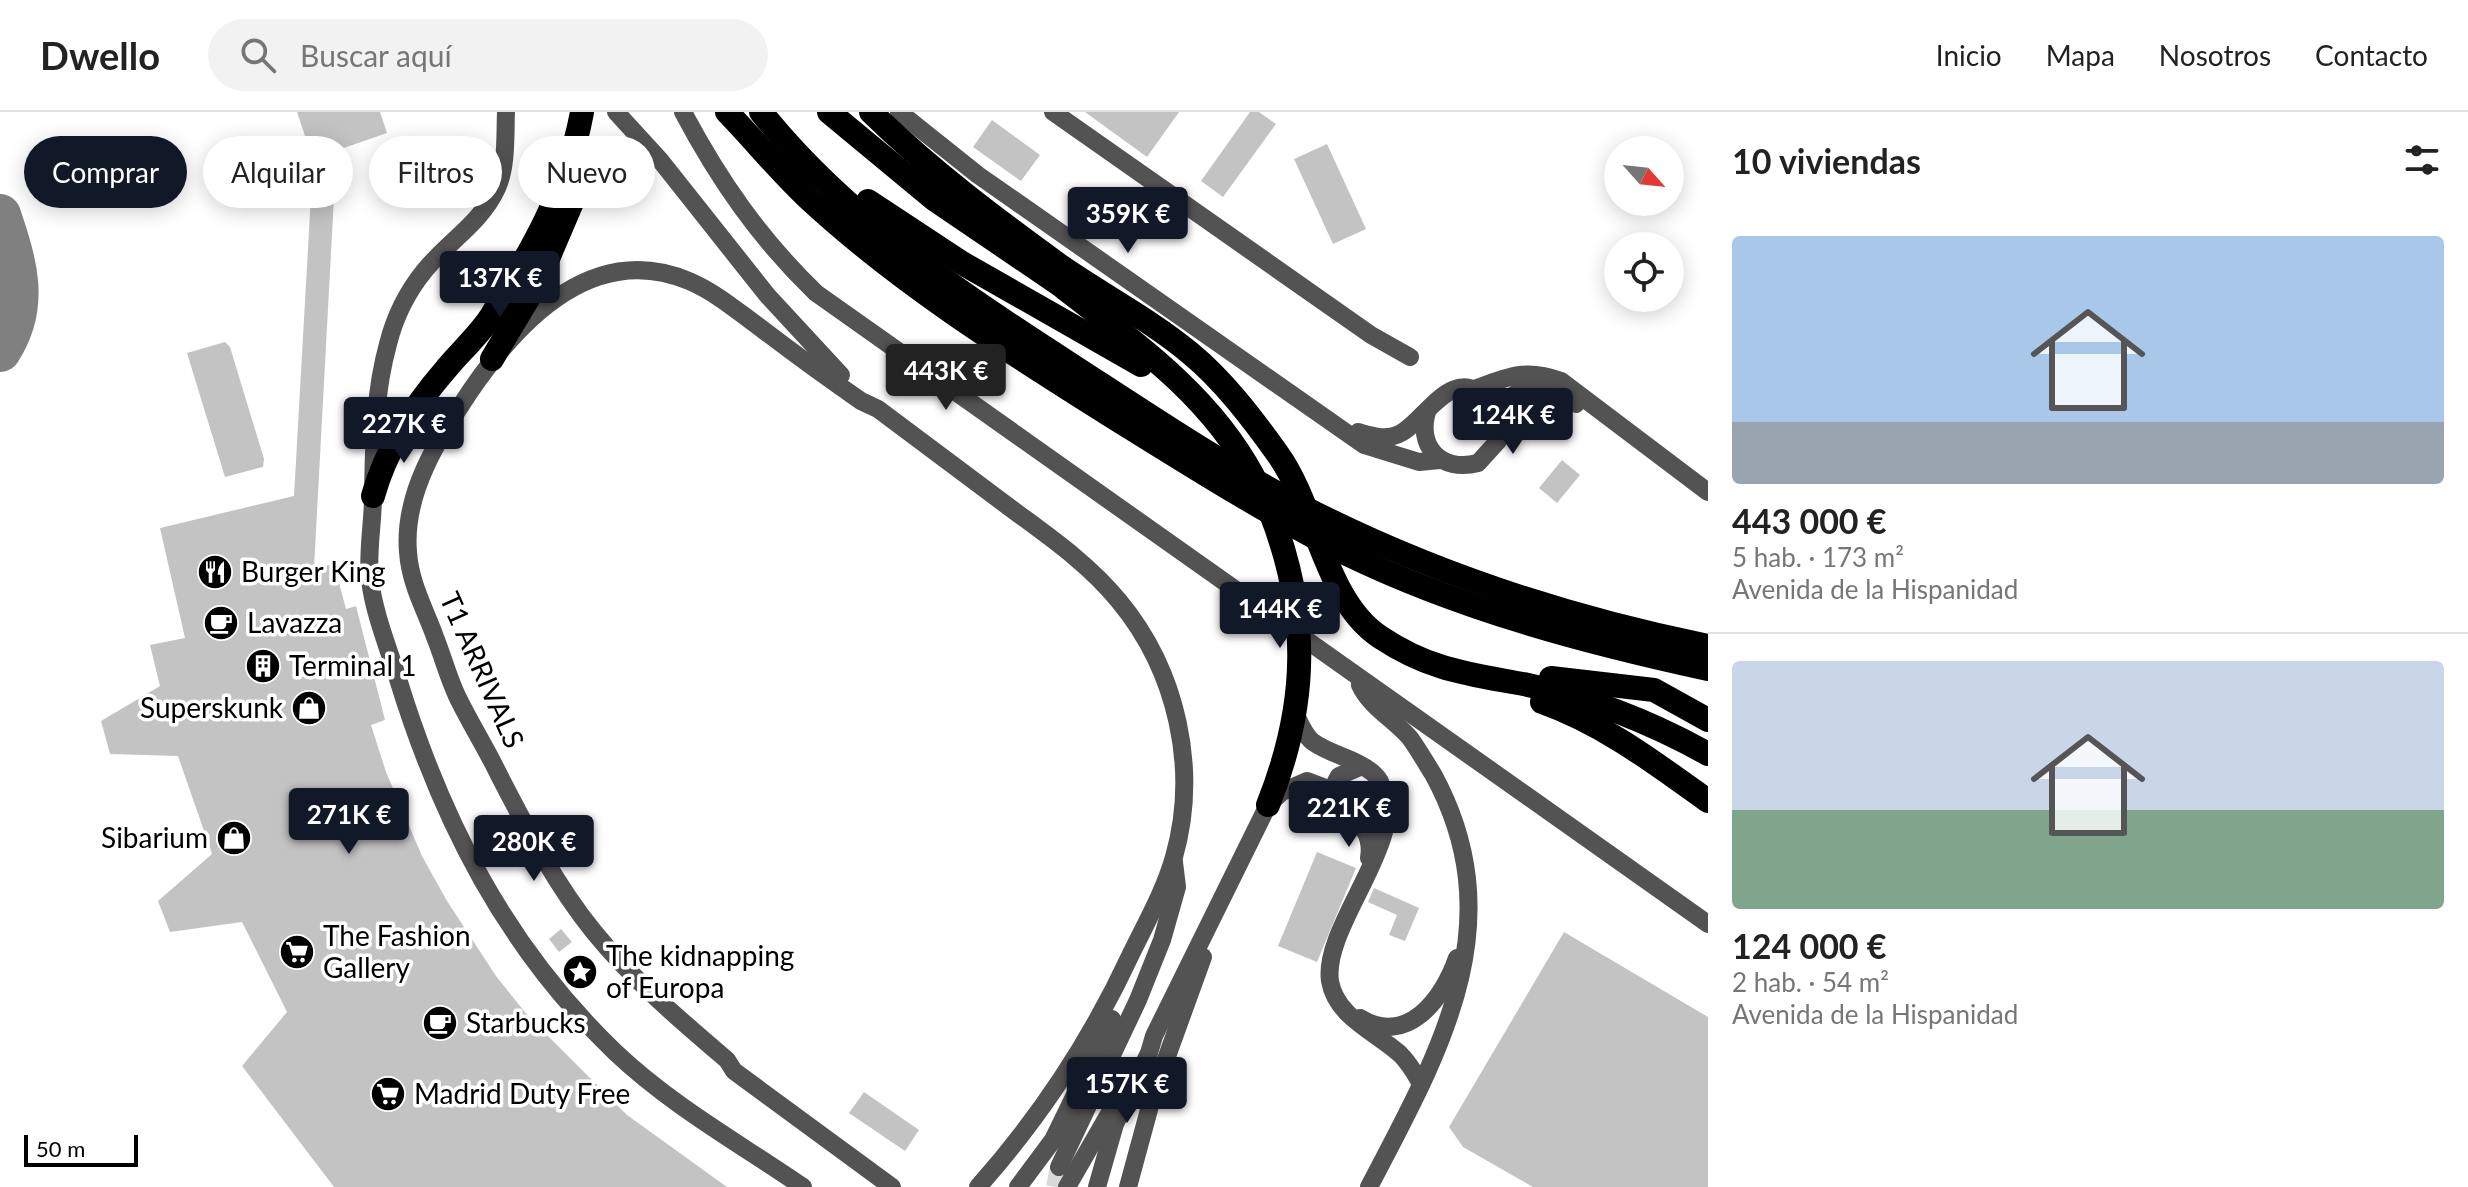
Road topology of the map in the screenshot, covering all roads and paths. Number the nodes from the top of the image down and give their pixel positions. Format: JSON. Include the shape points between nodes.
{"nodes":[{"id":1,"x":506,"y":112,"type":"edge"},
{"id":2,"x":582,"y":112,"type":"edge"},
{"id":3,"x":593,"y":112,"type":"edge"},
{"id":4,"x":616,"y":112,"type":"edge"},
{"id":5,"x":683,"y":112,"type":"edge"},
{"id":6,"x":727,"y":112,"type":"edge"},
{"id":7,"x":761,"y":112,"type":"edge"},
{"id":8,"x":829,"y":112,"type":"edge"},
{"id":9,"x":871,"y":112,"type":"edge"},
{"id":10,"x":899,"y":112,"type":"edge"},
{"id":11,"x":1053,"y":112,"type":"edge"},
{"id":12,"x":579,"y":136,"type":"edge"},
{"id":13,"x":585,"y":136,"type":"edge"},
{"id":14,"x":786,"y":140,"type":"junction"},
{"id":15,"x":555,"y":208,"type":"edge"},
{"id":16,"x":564,"y":208,"type":"edge"},
{"id":17,"x":1064,"y":288,"type":"junction"},
{"id":18,"x":1410,"y":357,"type":"dead end"},
{"id":19,"x":492,"y":359,"type":"junction"},
{"id":20,"x":1471,"y":390,"type":"junction"},
{"id":21,"x":1234,"y":398,"type":"junction"},
{"id":22,"x":878,"y":409,"type":"junction"},
{"id":23,"x":1428,"y":409,"type":"junction"},
{"id":24,"x":1497,"y":413,"type":"junction"},
{"id":25,"x":1614,"y":422,"type":"junction"},
{"id":26,"x":1221,"y":427,"type":"junction"},
{"id":27,"x":1336,"y":427,"type":"junction"},
{"id":28,"x":1440,"y":460,"type":"junction"},
{"id":29,"x":1708,"y":492,"type":"edge"},
{"id":30,"x":373,"y":496,"type":"junction"},
{"id":31,"x":1708,"y":646,"type":"edge"},
{"id":32,"x":1413,"y":654,"type":"junction"},
{"id":33,"x":1708,"y":669,"type":"edge"},
{"id":34,"x":1347,"y":670,"type":"junction"},
{"id":35,"x":1481,"y":679,"type":"junction"},
{"id":36,"x":1296,"y":715,"type":"junction"},
{"id":37,"x":1708,"y":720,"type":"edge"},
{"id":38,"x":1708,"y":754,"type":"edge"},
{"id":39,"x":1360,"y":767,"type":"junction"},
{"id":40,"x":1381,"y":786,"type":"junction"},
{"id":41,"x":1333,"y":791,"type":"junction"},
{"id":42,"x":1708,"y":801,"type":"edge"},
{"id":43,"x":1268,"y":805,"type":"junction"},
{"id":44,"x":1352,"y":816,"type":"junction"},
{"id":45,"x":1173,"y":859,"type":"junction"},
{"id":46,"x":1367,"y":873,"type":"junction"},
{"id":47,"x":1152,"y":916,"type":"junction"},
{"id":48,"x":1211,"y":923,"type":"junction"},
{"id":49,"x":1708,"y":924,"type":"edge"},
{"id":50,"x":1469,"y":926,"type":"junction"},
{"id":51,"x":1347,"y":1009,"type":"junction"},
{"id":52,"x":1154,"y":1036,"type":"junction"},
{"id":53,"x":1420,"y":1088,"type":"junction"},
{"id":54,"x":1059,"y":1167,"type":"tunnel mouth"},
{"id":55,"x":803,"y":1187,"type":"edge"},
{"id":56,"x":892,"y":1187,"type":"edge"},
{"id":57,"x":978,"y":1187,"type":"edge"},
{"id":58,"x":1018,"y":1187,"type":"edge"},
{"id":59,"x":1067,"y":1187,"type":"tunnel mouth"},
{"id":60,"x":1097,"y":1187,"type":"edge"},
{"id":61,"x":1128,"y":1187,"type":"edge"},
{"id":62,"x":1369,"y":1187,"type":"edge"}],
"edges":[{"from":1,"to":30,"type":"street","via":[[497,187],[480,216],[410,289],[393,325],[377,402]]},
{"from":2,"to":12,"type":"highway"},
{"from":3,"to":13,"type":"highway"},
{"from":4,"to":22,"type":"street","via":[[827,363]]},
{"from":5,"to":34,"type":"street","via":[[751,224],[816,293]]},
{"from":6,"to":33,"type":"highway","via":[[810,200],[912,285],[976,331],[1237,494],[1348,554],[1421,586],[1537,627]]},
{"from":7,"to":14,"type":"highway"},
{"from":8,"to":17,"type":"highway","via":[[934,199]]},
{"from":9,"to":21,"type":"highway","via":[[981,207],[1191,354]]},
{"from":10,"to":27,"type":"street","via":[[978,175]]},
{"from":11,"to":18,"type":"street"},
{"from":14,"to":26,"type":"highway","via":[[909,230],[1170,384]]},
{"from":14,"to":31,"type":"highway","via":[[907,253],[988,311],[1202,449],[1334,522],[1417,560],[1555,609]]},
{"from":15,"to":30,"type":"highway","via":[[490,318],[417,405],[384,464]]},
{"from":16,"to":19,"type":"highway","via":[[551,255]]},
{"from":17,"to":21,"type":"highway"},
{"from":17,"to":26,"type":"highway","via":[[1184,383]]},
{"from":19,"to":22,"type":"street","via":[[539,309],[582,281],[630,271],[672,275],[716,295]]},
{"from":19,"to":56,"type":"street","name":"T1 ARRIVALS","via":[[413,493],[408,553],[415,588],[475,734],[530,836],[586,922],[640,983],[734,1071]]},
{"from":20,"to":23,"type":"street","via":[[1445,393]]},
{"from":20,"to":24,"type":"street"},
{"from":20,"to":25,"type":"street","via":[[1534,372],[1561,381]]},
{"from":21,"to":32,"type":"highway","via":[[1280,456],[1355,612],[1378,636]]},
{"from":22,"to":45,"type":"street","via":[[1060,545],[1106,586],[1135,622],[1163,674],[1180,730],[1183,808]]},
{"from":23,"to":27,"type":"street","via":[[1401,433],[1380,438]]},
{"from":23,"to":28,"type":"street","via":[[1424,440]]},
{"from":24,"to":25,"type":"street","via":[[1526,387]]},
{"from":24,"to":28,"type":"street","via":[[1498,441],[1478,463],[1465,466]]},
{"from":25,"to":29,"type":"street"},
{"from":26,"to":36,"type":"highway","via":[[1266,501],[1286,556],[1299,628]]},
{"from":27,"to":28,"type":"street","via":[[1394,456]]},
{"from":30,"to":55,"type":"street","via":[[370,582],[428,768],[476,874],[543,974],[637,1072]]},
{"from":32,"to":35,"type":"highway","via":[[1436,667]]},
{"from":32,"to":37,"type":"highway","via":[[1654,690]]},
{"from":34,"to":49,"type":"street"},
{"from":34,"to":50,"type":"street","via":[[1410,739],[1433,775],[1460,845]]},
{"from":35,"to":38,"type":"highway","via":[[1595,703]]},
{"from":35,"to":42,"type":"highway","via":[[1591,723]]},
{"from":36,"to":39,"type":"street","via":[[1310,740]]},
{"from":36,"to":43,"type":"highway"},
{"from":39,"to":40,"type":"street","via":[[1373,773]]},
{"from":39,"to":41,"type":"street","via":[[1339,776]]},
{"from":40,"to":44,"type":"street","via":[[1375,808]]},
{"from":40,"to":46,"type":"street","via":[[1388,814]]},
{"from":41,"to":43,"type":"street","via":[[1307,781]]},
{"from":41,"to":44,"type":"street","via":[[1338,807]]},
{"from":43,"to":48,"type":"street"},
{"from":44,"to":46,"type":"street","via":[[1368,833]]},
{"from":45,"to":47,"type":"street"},
{"from":45,"to":54,"type":"street","via":[[1177,887],[1162,940]]},
{"from":46,"to":51,"type":"street","via":[[1331,969],[1334,996]]},
{"from":47,"to":57,"type":"street","via":[[1068,1073]]},
{"from":47,"to":58,"type":"street","via":[[1148,937],[1088,1072],[1053,1140]]},
{"from":48,"to":52,"type":"street"},
{"from":48,"to":61,"type":"street"},
{"from":50,"to":51,"type":"street","via":[[1452,973],[1418,1019],[1386,1027]]},
{"from":50,"to":53,"type":"street","via":[[1447,1030]]},
{"from":51,"to":53,"type":"street","via":[[1359,1026],[1397,1052]]},
{"from":52,"to":59,"type":"street"},
{"from":52,"to":60,"type":"street","via":[[1115,1124]]},
{"from":53,"to":62,"type":"street"}]}
